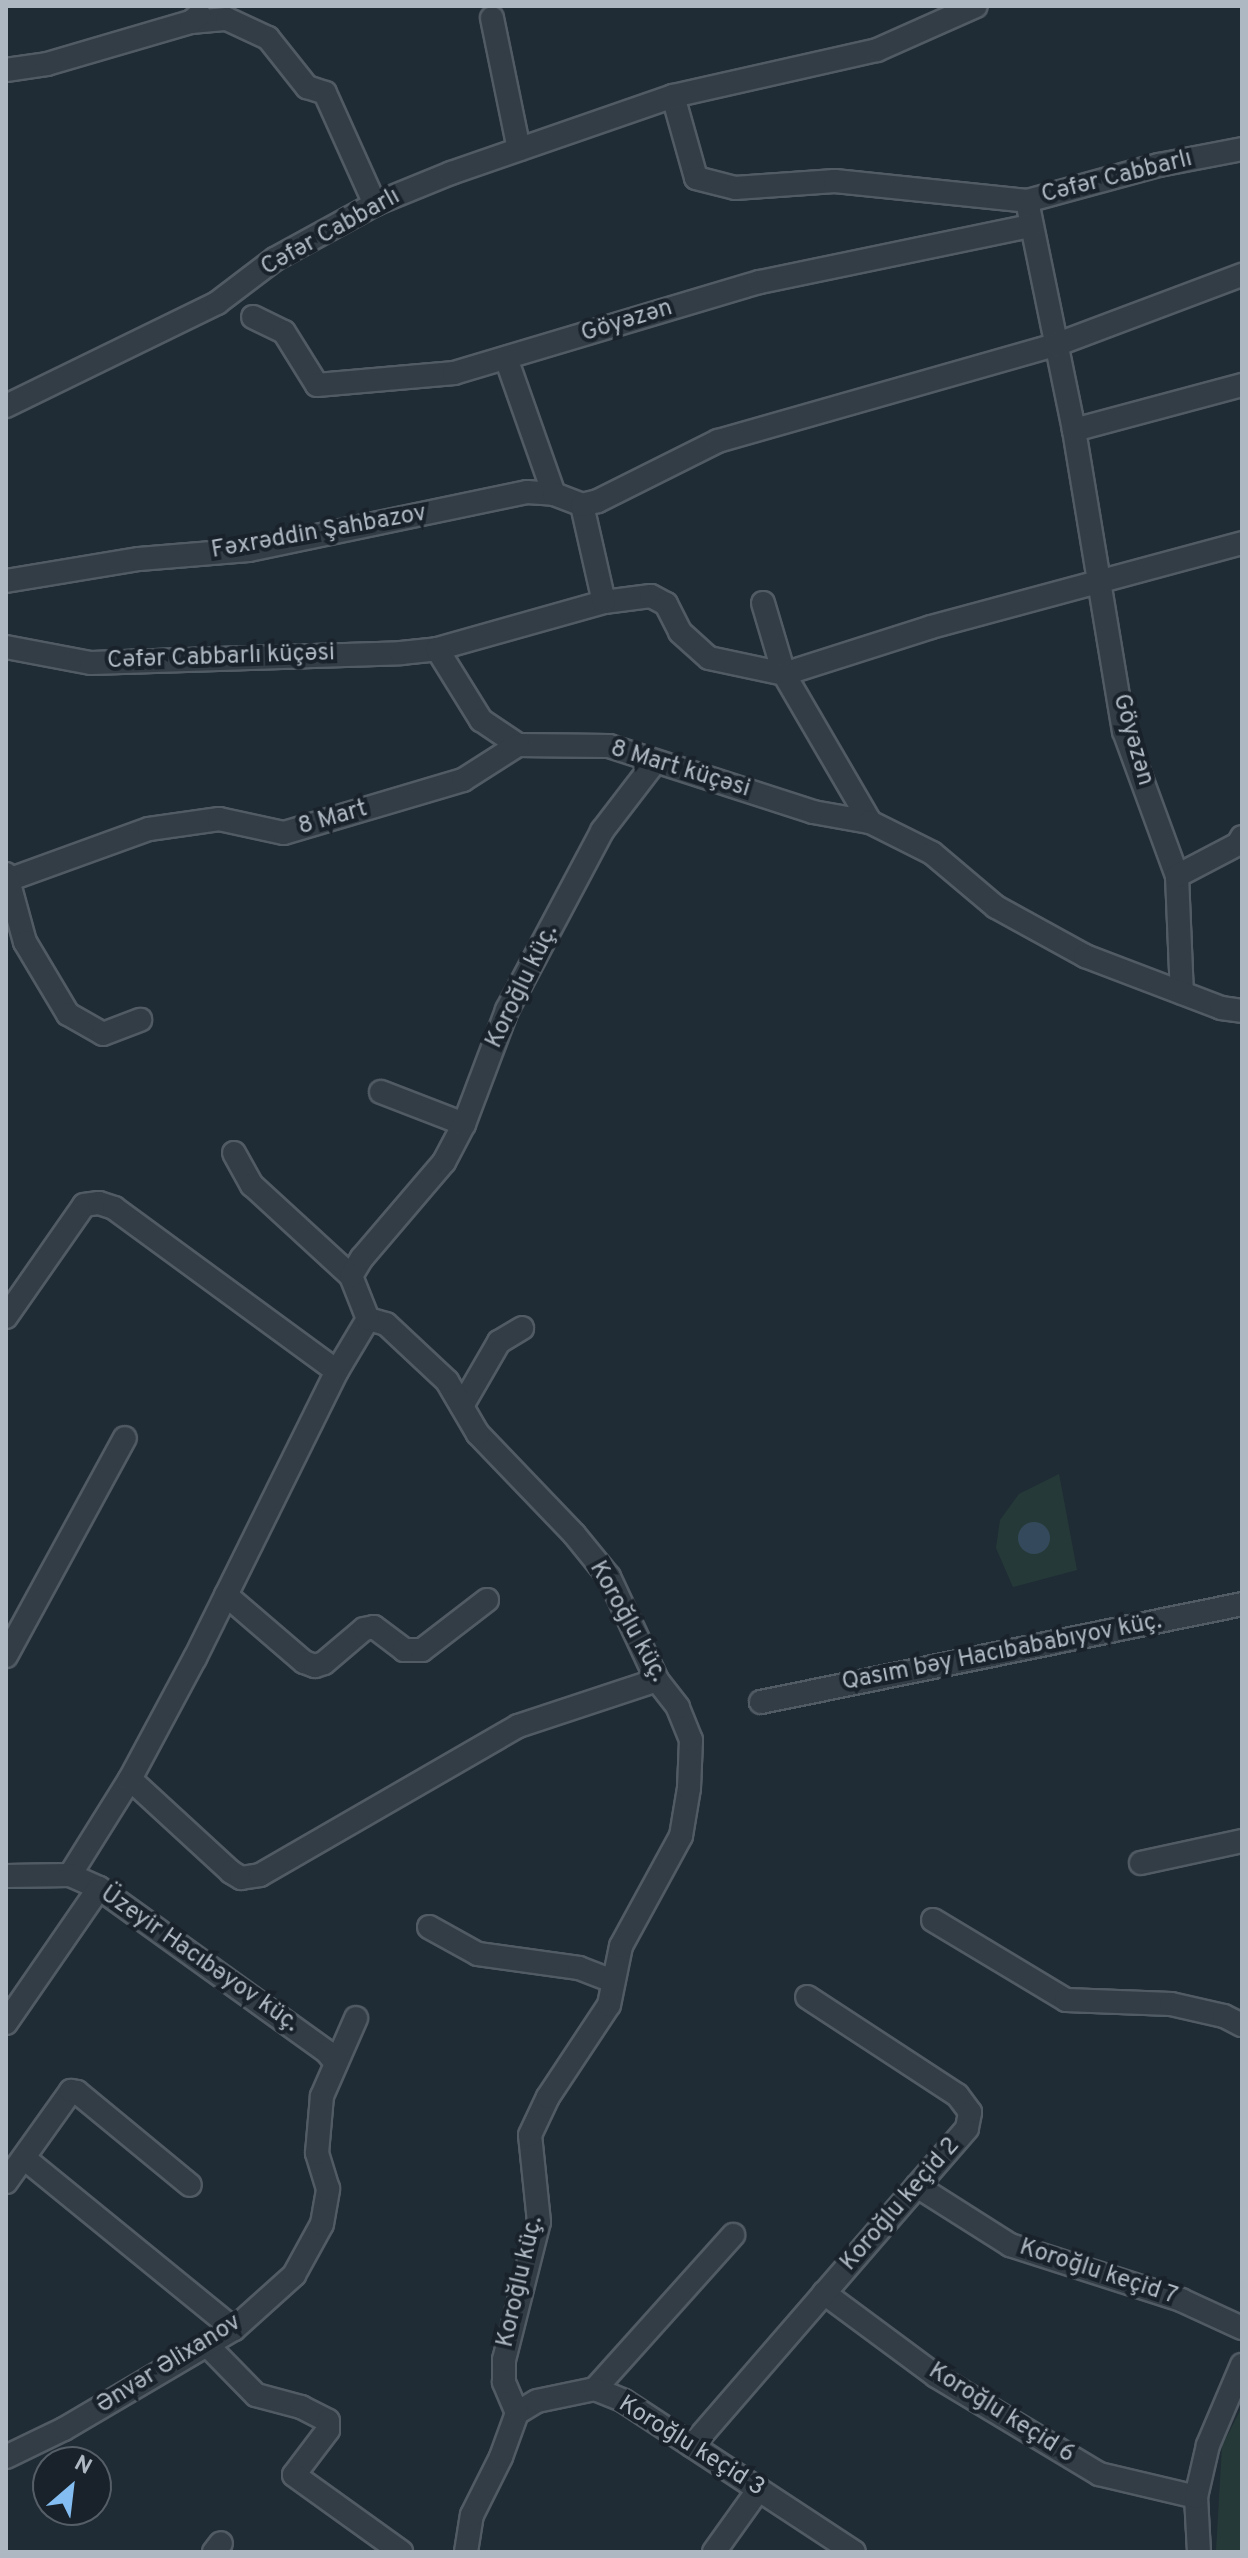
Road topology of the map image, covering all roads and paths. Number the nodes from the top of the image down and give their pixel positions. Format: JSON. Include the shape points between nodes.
{"nodes":[{"id":1,"x":976,"y":6,"type":"edge"},
{"id":2,"x":195,"y":14,"type":"edge"},
{"id":3,"x":492,"y":18,"type":"dead end"},
{"id":4,"x":6,"y":70,"type":"edge"},
{"id":5,"x":673,"y":96,"type":"junction"},
{"id":6,"x":519,"y":149,"type":"junction"},
{"id":7,"x":1242,"y":149,"type":"edge"},
{"id":8,"x":1027,"y":201,"type":"junction"},
{"id":9,"x":375,"y":204,"type":"junction"},
{"id":10,"x":1031,"y":226,"type":"junction"},
{"id":11,"x":1242,"y":275,"type":"edge"},
{"id":12,"x":253,"y":317,"type":"dead end"},
{"id":13,"x":1058,"y":344,"type":"junction"},
{"id":14,"x":506,"y":358,"type":"junction"},
{"id":15,"x":1242,"y":385,"type":"edge"},
{"id":16,"x":6,"y":406,"type":"edge"},
{"id":17,"x":1074,"y":430,"type":"junction"},
{"id":18,"x":554,"y":494,"type":"junction"},
{"id":19,"x":582,"y":505,"type":"junction"},
{"id":20,"x":1242,"y":543,"type":"edge"},
{"id":21,"x":6,"y":581,"type":"edge"},
{"id":22,"x":1097,"y":581,"type":"junction"},
{"id":23,"x":604,"y":602,"type":"junction"},
{"id":24,"x":763,"y":603,"type":"dead end"},
{"id":25,"x":6,"y":647,"type":"edge"},
{"id":26,"x":437,"y":649,"type":"junction"},
{"id":27,"x":784,"y":674,"type":"junction"},
{"id":28,"x":518,"y":745,"type":"junction"},
{"id":29,"x":655,"y":762,"type":"junction"},
{"id":30,"x":870,"y":822,"type":"junction"},
{"id":31,"x":1242,"y":837,"type":"edge"},
{"id":32,"x":1177,"y":876,"type":"junction"},
{"id":33,"x":7,"y":877,"type":"edge"},
{"id":34,"x":1182,"y":993,"type":"junction"},
{"id":35,"x":1242,"y":1011,"type":"edge"},
{"id":36,"x":140,"y":1020,"type":"dead end"},
{"id":37,"x":381,"y":1092,"type":"dead end"},
{"id":38,"x":464,"y":1124,"type":"junction"},
{"id":39,"x":234,"y":1153,"type":"dead end"},
{"id":40,"x":351,"y":1276,"type":"junction"},
{"id":41,"x":6,"y":1317,"type":"edge"},
{"id":42,"x":368,"y":1319,"type":"junction"},
{"id":43,"x":522,"y":1328,"type":"dead end"},
{"id":44,"x":337,"y":1371,"type":"junction"},
{"id":45,"x":462,"y":1406,"type":"junction"},
{"id":46,"x":125,"y":1438,"type":"dead end"},
{"id":47,"x":226,"y":1595,"type":"junction"},
{"id":48,"x":487,"y":1600,"type":"dead end"},
{"id":49,"x":1242,"y":1604,"type":"edge"},
{"id":50,"x":6,"y":1656,"type":"edge"},
{"id":51,"x":657,"y":1680,"type":"junction"},
{"id":52,"x":761,"y":1702,"type":"dead end"},
{"id":53,"x":130,"y":1779,"type":"junction"},
{"id":54,"x":1242,"y":1841,"type":"edge"},
{"id":55,"x":1141,"y":1863,"type":"dead end"},
{"id":56,"x":70,"y":1875,"type":"junction"},
{"id":57,"x":6,"y":1876,"type":"edge"},
{"id":58,"x":99,"y":1888,"type":"junction"},
{"id":59,"x":933,"y":1920,"type":"dead end"},
{"id":60,"x":429,"y":1927,"type":"dead end"},
{"id":61,"x":613,"y":1981,"type":"junction"},
{"id":62,"x":807,"y":1997,"type":"dead end"},
{"id":63,"x":356,"y":2018,"type":"dead end"},
{"id":64,"x":6,"y":2023,"type":"edge"},
{"id":65,"x":1242,"y":2025,"type":"edge"},
{"id":66,"x":336,"y":2063,"type":"junction"},
{"id":67,"x":24,"y":2158,"type":"junction"},
{"id":68,"x":6,"y":2182,"type":"edge"},
{"id":69,"x":190,"y":2185,"type":"dead end"},
{"id":70,"x":917,"y":2186,"type":"junction"},
{"id":71,"x":733,"y":2235,"type":"dead end"},
{"id":72,"x":824,"y":2293,"type":"junction"},
{"id":73,"x":1242,"y":2328,"type":"edge"},
{"id":74,"x":234,"y":2329,"type":"junction"},
{"id":75,"x":207,"y":2345,"type":"junction"},
{"id":76,"x":1242,"y":2365,"type":"edge"},
{"id":77,"x":595,"y":2389,"type":"junction"},
{"id":78,"x":517,"y":2413,"type":"junction"},
{"id":79,"x":692,"y":2446,"type":"junction"},
{"id":80,"x":6,"y":2457,"type":"edge"},
{"id":81,"x":759,"y":2489,"type":"junction"},
{"id":82,"x":1196,"y":2497,"type":"junction"},
{"id":83,"x":401,"y":2552,"type":"edge"},
{"id":84,"x":466,"y":2552,"type":"edge"},
{"id":85,"x":714,"y":2552,"type":"edge"},
{"id":86,"x":854,"y":2552,"type":"edge"},
{"id":87,"x":1199,"y":2552,"type":"edge"}],
"edges":[{"from":1,"to":5,"type":"street","name":"Cəfər Cabbarlı","via":[[877,50]]},
{"from":2,"to":4,"type":"street","via":[[47,64]]},
{"from":2,"to":9,"type":"street","via":[[227,19],[268,38],[307,87],[325,93]]},
{"from":3,"to":6,"type":"street"},
{"from":5,"to":6,"type":"street","name":"Cəfər Cabbarlı"},
{"from":5,"to":8,"type":"street","name":"Cəfər Cabbarlı","via":[[696,178],[735,188],[835,181]]},
{"from":6,"to":9,"type":"street","name":"Cəfər Cabbarlı"},
{"from":7,"to":8,"type":"street","name":"Cəfər Cabbarlı"},
{"from":8,"to":10,"type":"street","name":"Göyəzən"},
{"from":9,"to":16,"type":"street","name":"Cəfər Cabbarlı","via":[[275,259],[217,303]]},
{"from":10,"to":13,"type":"street","name":"Göyəzən"},
{"from":10,"to":14,"type":"street","name":"Göyəzən","via":[[760,282]]},
{"from":11,"to":13,"type":"street"},
{"from":12,"to":14,"type":"street","name":"Göyəzən","via":[[284,332],[317,385],[454,373]]},
{"from":13,"to":17,"type":"street","name":"Göyəzən"},
{"from":13,"to":19,"type":"street","via":[[718,441]]},
{"from":14,"to":18,"type":"street"},
{"from":15,"to":17,"type":"street"},
{"from":17,"to":22,"type":"street","name":"Göyəzən"},
{"from":18,"to":19,"type":"street","name":"Fəxrəddin Şahbazov"},
{"from":18,"to":21,"type":"street","name":"Fəxrəddin Şahbazov","via":[[527,492],[249,550],[139,559]]},
{"from":19,"to":23,"type":"street"},
{"from":20,"to":22,"type":"street"},
{"from":22,"to":27,"type":"street"},
{"from":22,"to":32,"type":"street","name":"Göyəzən","via":[[1124,731]]},
{"from":23,"to":26,"type":"street"},
{"from":23,"to":27,"type":"street","via":[[651,596],[666,604],[680,632],[709,658]]},
{"from":24,"to":27,"type":"street"},
{"from":25,"to":26,"type":"street","name":"Cəfər Cabbarlı küçəsi","via":[[91,663]]},
{"from":26,"to":28,"type":"street","via":[[481,720]]},
{"from":27,"to":30,"type":"street"},
{"from":28,"to":29,"type":"street","name":"8 Mart küçəsi","via":[[609,746]]},
{"from":28,"to":33,"type":"street","name":"8 Mart","via":[[463,780],[284,833],[219,819],[149,829]]},
{"from":29,"to":30,"type":"street","name":"8 Mart küçəsi","via":[[813,812]]},
{"from":29,"to":38,"type":"street","name":"Koroğlu küç.","via":[[602,831],[511,1002]]},
{"from":30,"to":34,"type":"street","name":"8 Mart küçəsi","via":[[932,853],[996,907],[1085,956]]},
{"from":31,"to":32,"type":"street"},
{"from":32,"to":34,"type":"street","name":"Göyəzən"},
{"from":33,"to":36,"type":"street","via":[[25,942],[68,1014],[103,1034]]},
{"from":34,"to":35,"type":"street","name":"8 Mart küçəsi"},
{"from":37,"to":38,"type":"street"},
{"from":38,"to":40,"type":"street","name":"Koroğlu küç.","via":[[444,1162]]},
{"from":39,"to":40,"type":"street","via":[[252,1185]]},
{"from":40,"to":42,"type":"street"},
{"from":41,"to":44,"type":"street","via":[[84,1205],[99,1203],[114,1208]]},
{"from":42,"to":44,"type":"street"},
{"from":42,"to":45,"type":"street","name":"Koroğlu küç.","via":[[386,1324],[447,1381]]},
{"from":43,"to":45,"type":"street","via":[[499,1342]]},
{"from":44,"to":47,"type":"street"},
{"from":45,"to":51,"type":"street","name":"Koroğlu küç.","via":[[478,1434],[609,1577]]},
{"from":46,"to":50,"type":"street"},
{"from":47,"to":48,"type":"street","via":[[315,1666],[374,1627],[404,1650],[422,1650]]},
{"from":47,"to":53,"type":"street"},
{"from":49,"to":52,"type":"street","name":"Qasım bəy Hacıbababıyov küç."},
{"from":51,"to":53,"type":"street","via":[[518,1726],[260,1875],[241,1878],[231,1872]]},
{"from":51,"to":61,"type":"street","name":"Koroğlu küç.","via":[[678,1707],[691,1740],[689,1788],[681,1836],[621,1946]]},
{"from":53,"to":56,"type":"street"},
{"from":54,"to":55,"type":"street"},
{"from":56,"to":57,"type":"street","name":"Üzeyir Hacıbəyov küç."},
{"from":56,"to":58,"type":"street","name":"Üzeyir Hacıbəyov küç."},
{"from":58,"to":64,"type":"street"},
{"from":58,"to":66,"type":"street","name":"Üzeyir Hacıbəyov küç.","via":[[315,2042]]},
{"from":59,"to":65,"type":"street","via":[[1066,2000],[1171,2004]]},
{"from":60,"to":61,"type":"street","via":[[478,1954],[579,1968]]},
{"from":61,"to":78,"type":"street","name":"Koroğlu küç.","via":[[609,2005],[548,2097],[530,2135],[539,2222],[504,2360],[504,2382]]},
{"from":62,"to":70,"type":"street","name":"Koroğlu keçid 2","via":[[957,2095],[970,2112],[967,2128]]},
{"from":63,"to":66,"type":"street","name":"Ənvər Əlixanov"},
{"from":66,"to":74,"type":"street","name":"Ənvər Əlixanov","via":[[322,2096],[317,2153],[328,2189],[322,2224],[294,2275]]},
{"from":67,"to":68,"type":"street"},
{"from":67,"to":69,"type":"street","via":[[71,2091]]},
{"from":67,"to":74,"type":"street"},
{"from":70,"to":72,"type":"street","name":"Koroğlu keçid 2"},
{"from":70,"to":73,"type":"street","name":"Koroğlu keçid 7","via":[[1010,2245],[1181,2300]]},
{"from":71,"to":77,"type":"street"},
{"from":72,"to":79,"type":"street","name":"Koroğlu keçid 2"},
{"from":72,"to":82,"type":"street","name":"Koroğlu keçid 6","via":[[936,2376],[1099,2474]]},
{"from":74,"to":75,"type":"street","name":"Ənvər Əlixanov"},
{"from":75,"to":80,"type":"street","name":"Ənvər Əlixanov"},
{"from":75,"to":83,"type":"street","via":[[256,2395],[328,2421],[328,2430],[294,2475]]},
{"from":76,"to":82,"type":"street","via":[[1208,2445]]},
{"from":77,"to":78,"type":"street","name":"Koroğlu keçid 3","via":[[537,2401]]},
{"from":77,"to":79,"type":"street","name":"Koroğlu keçid 3","via":[[624,2401]]},
{"from":78,"to":84,"type":"street","via":[[472,2515]]},
{"from":79,"to":81,"type":"street","name":"Koroğlu keçid 3"},
{"from":81,"to":85,"type":"street"},
{"from":81,"to":86,"type":"street","name":"Koroğlu keçid 3"},
{"from":82,"to":87,"type":"street"}]}
